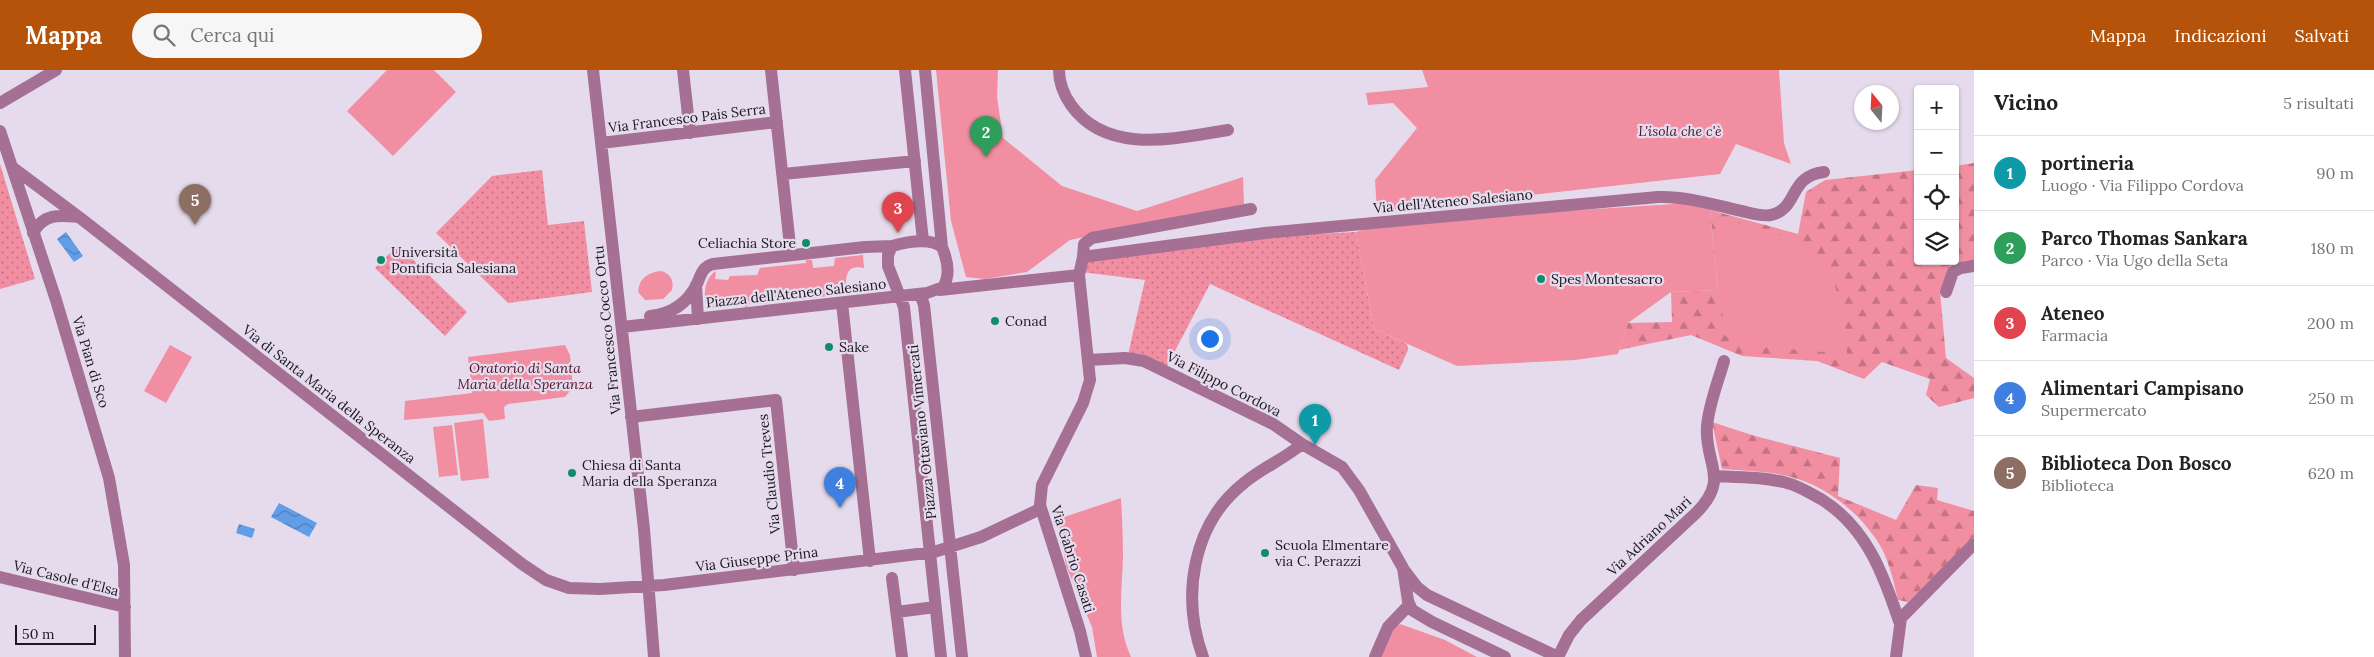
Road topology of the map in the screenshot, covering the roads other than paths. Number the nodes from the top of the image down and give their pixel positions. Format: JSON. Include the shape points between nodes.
{"nodes":[{"id":1,"x":56,"y":70,"type":"edge"},
{"id":2,"x":593,"y":70,"type":"edge"},
{"id":3,"x":683,"y":70,"type":"edge"},
{"id":4,"x":772,"y":70,"type":"edge"},
{"id":5,"x":905,"y":70,"type":"edge"},
{"id":6,"x":925,"y":70,"type":"edge"},
{"id":7,"x":1059,"y":70,"type":"edge"},
{"id":8,"x":0,"y":103,"type":"edge"},
{"id":9,"x":777,"y":122,"type":"junction"},
{"id":10,"x":1228,"y":130,"type":"dead end"},
{"id":11,"x":0,"y":131,"type":"edge"},
{"id":12,"x":690,"y":133,"type":"junction"},
{"id":13,"x":601,"y":143,"type":"junction"},
{"id":14,"x":915,"y":161,"type":"junction"},
{"id":15,"x":12,"y":167,"type":"junction"},
{"id":16,"x":1824,"y":172,"type":"dead end"},
{"id":17,"x":783,"y":174,"type":"junction"},
{"id":18,"x":1251,"y":209,"type":"dead end"},
{"id":19,"x":80,"y":217,"type":"junction"},
{"id":20,"x":33,"y":233,"type":"junction"},
{"id":21,"x":923,"y":241,"type":"junction"},
{"id":22,"x":892,"y":246,"type":"junction"},
{"id":23,"x":942,"y":247,"type":"junction"},
{"id":24,"x":791,"y":255,"type":"junction"},
{"id":25,"x":1083,"y":257,"type":"junction"},
{"id":26,"x":1974,"y":266,"type":"edge"},
{"id":27,"x":1079,"y":275,"type":"junction"},
{"id":28,"x":696,"y":285,"type":"junction"},
{"id":29,"x":940,"y":290,"type":"junction"},
{"id":30,"x":1946,"y":292,"type":"dead end"},
{"id":31,"x":920,"y":294,"type":"junction"},
{"id":32,"x":899,"y":296,"type":"junction"},
{"id":33,"x":842,"y":303,"type":"junction"},
{"id":34,"x":698,"y":319,"type":"junction"},
{"id":35,"x":621,"y":323,"type":"junction"},
{"id":36,"x":1088,"y":360,"type":"junction"},
{"id":37,"x":1724,"y":361,"type":"dead end"},
{"id":38,"x":631,"y":417,"type":"junction"},
{"id":39,"x":1302,"y":444,"type":"junction"},
{"id":40,"x":1715,"y":476,"type":"junction"},
{"id":41,"x":1040,"y":509,"type":"junction"},
{"id":42,"x":1974,"y":544,"type":"edge"},
{"id":43,"x":950,"y":548,"type":"junction"},
{"id":44,"x":930,"y":553,"type":"junction"},
{"id":45,"x":870,"y":561,"type":"junction"},
{"id":46,"x":1403,"y":568,"type":"junction"},
{"id":47,"x":794,"y":570,"type":"junction"},
{"id":48,"x":0,"y":577,"type":"edge"},
{"id":49,"x":892,"y":578,"type":"dead end"},
{"id":50,"x":648,"y":586,"type":"junction"},
{"id":51,"x":1434,"y":598,"type":"junction"},
{"id":52,"x":1409,"y":605,"type":"junction"},
{"id":53,"x":936,"y":607,"type":"junction"},
{"id":54,"x":125,"y":608,"type":"junction"},
{"id":55,"x":897,"y":612,"type":"junction"},
{"id":56,"x":1422,"y":617,"type":"junction"},
{"id":57,"x":1899,"y":621,"type":"junction"},
{"id":58,"x":1538,"y":652,"type":"edge"},
{"id":59,"x":125,"y":657,"type":"edge"},
{"id":60,"x":654,"y":657,"type":"edge"},
{"id":61,"x":902,"y":657,"type":"edge"},
{"id":62,"x":941,"y":657,"type":"edge"},
{"id":63,"x":962,"y":657,"type":"edge"},
{"id":64,"x":1086,"y":657,"type":"edge"},
{"id":65,"x":1204,"y":657,"type":"edge"},
{"id":66,"x":1375,"y":657,"type":"edge"},
{"id":67,"x":1505,"y":657,"type":"edge"},
{"id":68,"x":1558,"y":657,"type":"edge"},
{"id":69,"x":1896,"y":657,"type":"edge"}],
"edges":[{"from":1,"to":8,"type":"street"},
{"from":2,"to":13,"type":"street","name":"Via Francesco Cocco Ortu"},
{"from":3,"to":12,"type":"street"},
{"from":4,"to":9,"type":"street"},
{"from":5,"to":14,"type":"street"},
{"from":6,"to":23,"type":"street"},
{"from":7,"to":10,"type":"street","via":[[1060,86],[1074,109],[1107,133],[1152,141]]},
{"from":9,"to":12,"type":"street","name":"Via Francesco Pais Serra"},
{"from":9,"to":17,"type":"street"},
{"from":11,"to":15,"type":"street","name":"Via Pian di Sco"},
{"from":12,"to":13,"type":"street","name":"Via Francesco Pais Serra"},
{"from":13,"to":35,"type":"street","name":"Via Francesco Cocco Ortu"},
{"from":14,"to":17,"type":"street"},
{"from":14,"to":21,"type":"street"},
{"from":15,"to":19,"type":"street","name":"Via di Santa Maria della Speranza"},
{"from":15,"to":20,"type":"street","name":"Via Pian di Sco"},
{"from":16,"to":25,"type":"street","name":"Via dell'Ateneo Salesiano","via":[[1804,179],[1785,208],[1769,215],[1681,198],[1653,197],[1265,233]]},
{"from":17,"to":24,"type":"street"},
{"from":18,"to":25,"type":"street","via":[[1092,238],[1084,244]]},
{"from":19,"to":20,"type":"street","via":[[50,216],[42,220]]},
{"from":19,"to":50,"type":"street","name":"Via di Santa Maria della Speranza","via":[[538,576],[559,586],[575,588]]},
{"from":20,"to":54,"type":"street","name":"Via Pian di Sco","via":[[108,478],[121,543]]},
{"from":21,"to":22,"type":"street","name":"Piazza dell'Ateneo Salesiano"},
{"from":21,"to":23,"type":"street","name":"Piazza dell'Ateneo Salesiano"},
{"from":22,"to":24,"type":"street","name":"Piazza dell'Ateneo Salesiano"},
{"from":22,"to":32,"type":"street","name":"Piazza dell'Ateneo Salesiano","via":[[888,266]]},
{"from":23,"to":29,"type":"street","via":[[948,272],[946,283]]},
{"from":24,"to":28,"type":"street","name":"Piazza dell'Ateneo Salesiano","via":[[709,265]]},
{"from":25,"to":27,"type":"street"},
{"from":26,"to":30,"type":"street","via":[[1953,272]]},
{"from":27,"to":29,"type":"street"},
{"from":27,"to":36,"type":"street","name":"Via Gabrio Casati"},
{"from":28,"to":34,"type":"street","name":"Piazza dell'Ateneo Salesiano"},
{"from":28,"to":35,"type":"street","name":"Piazza dell'Ateneo Salesiano","via":[[682,304],[672,311]]},
{"from":29,"to":31,"type":"street","name":"Piazza dell'Ateneo Salesiano"},
{"from":31,"to":32,"type":"street","name":"Piazza dell'Ateneo Salesiano"},
{"from":31,"to":43,"type":"street","name":"Piazza Ottaviano Vimercati","via":[[924,305]]},
{"from":32,"to":33,"type":"street","name":"Piazza dell'Ateneo Salesiano"},
{"from":32,"to":44,"type":"street","name":"Piazza Ottaviano Vimercati","via":[[904,307]]},
{"from":33,"to":34,"type":"street","name":"Piazza dell'Ateneo Salesiano"},
{"from":33,"to":45,"type":"street"},
{"from":34,"to":35,"type":"street","name":"Piazza dell'Ateneo Salesiano"},
{"from":35,"to":38,"type":"street","name":"Via Francesco Cocco Ortu"},
{"from":36,"to":39,"type":"street","name":"Via Filippo Cordova","via":[[1125,358],[1144,361],[1273,424]]},
{"from":36,"to":41,"type":"street","name":"Via Gabrio Casati","via":[[1090,375],[1083,402],[1043,481]]},
{"from":37,"to":40,"type":"street","via":[[1707,428]]},
{"from":38,"to":47,"type":"street","name":"Via Claudio Treves","via":[[776,400]]},
{"from":38,"to":50,"type":"street","name":"Via Francesco Cocco Ortu"},
{"from":39,"to":46,"type":"street","name":"Via Filippo Cordova","via":[[1347,472]]},
{"from":39,"to":65,"type":"street","via":[[1238,488],[1204,538],[1194,569],[1192,592],[1195,624]]},
{"from":40,"to":57,"type":"street","via":[[1786,482],[1831,506],[1851,523],[1874,556]]},
{"from":40,"to":68,"type":"street","name":"Via Adriano Mari","via":[[1713,490],[1704,505],[1581,620]]},
{"from":41,"to":43,"type":"street"},
{"from":41,"to":64,"type":"street","name":"Via Gabrio Casati"},
{"from":42,"to":57,"type":"street"},
{"from":43,"to":44,"type":"street"},
{"from":43,"to":63,"type":"street","name":"Piazza Ottaviano Vimercati"},
{"from":44,"to":45,"type":"street"},
{"from":44,"to":53,"type":"street","name":"Piazza Ottaviano Vimercati"},
{"from":45,"to":47,"type":"street","name":"Via Giuseppe Prina"},
{"from":46,"to":51,"type":"street","via":[[1420,590]]},
{"from":46,"to":52,"type":"street","name":"Via Filippo Cordova"},
{"from":47,"to":50,"type":"street","name":"Via Giuseppe Prina"},
{"from":48,"to":54,"type":"street","name":"Via Casole d'Elsa"},
{"from":49,"to":55,"type":"street"},
{"from":50,"to":60,"type":"street","name":"Via Francesco Cocco Ortu"},
{"from":51,"to":56,"type":"street","via":[[1423,606]]},
{"from":51,"to":58,"type":"street"},
{"from":52,"to":56,"type":"street"},
{"from":52,"to":66,"type":"street","via":[[1390,623]]},
{"from":53,"to":55,"type":"street"},
{"from":53,"to":62,"type":"street","name":"Piazza Ottaviano Vimercati"},
{"from":54,"to":59,"type":"street","name":"Via Pian di Sco"},
{"from":55,"to":61,"type":"street"},
{"from":56,"to":67,"type":"street"},
{"from":57,"to":69,"type":"street"},
{"from":58,"to":68,"type":"street"}]}
